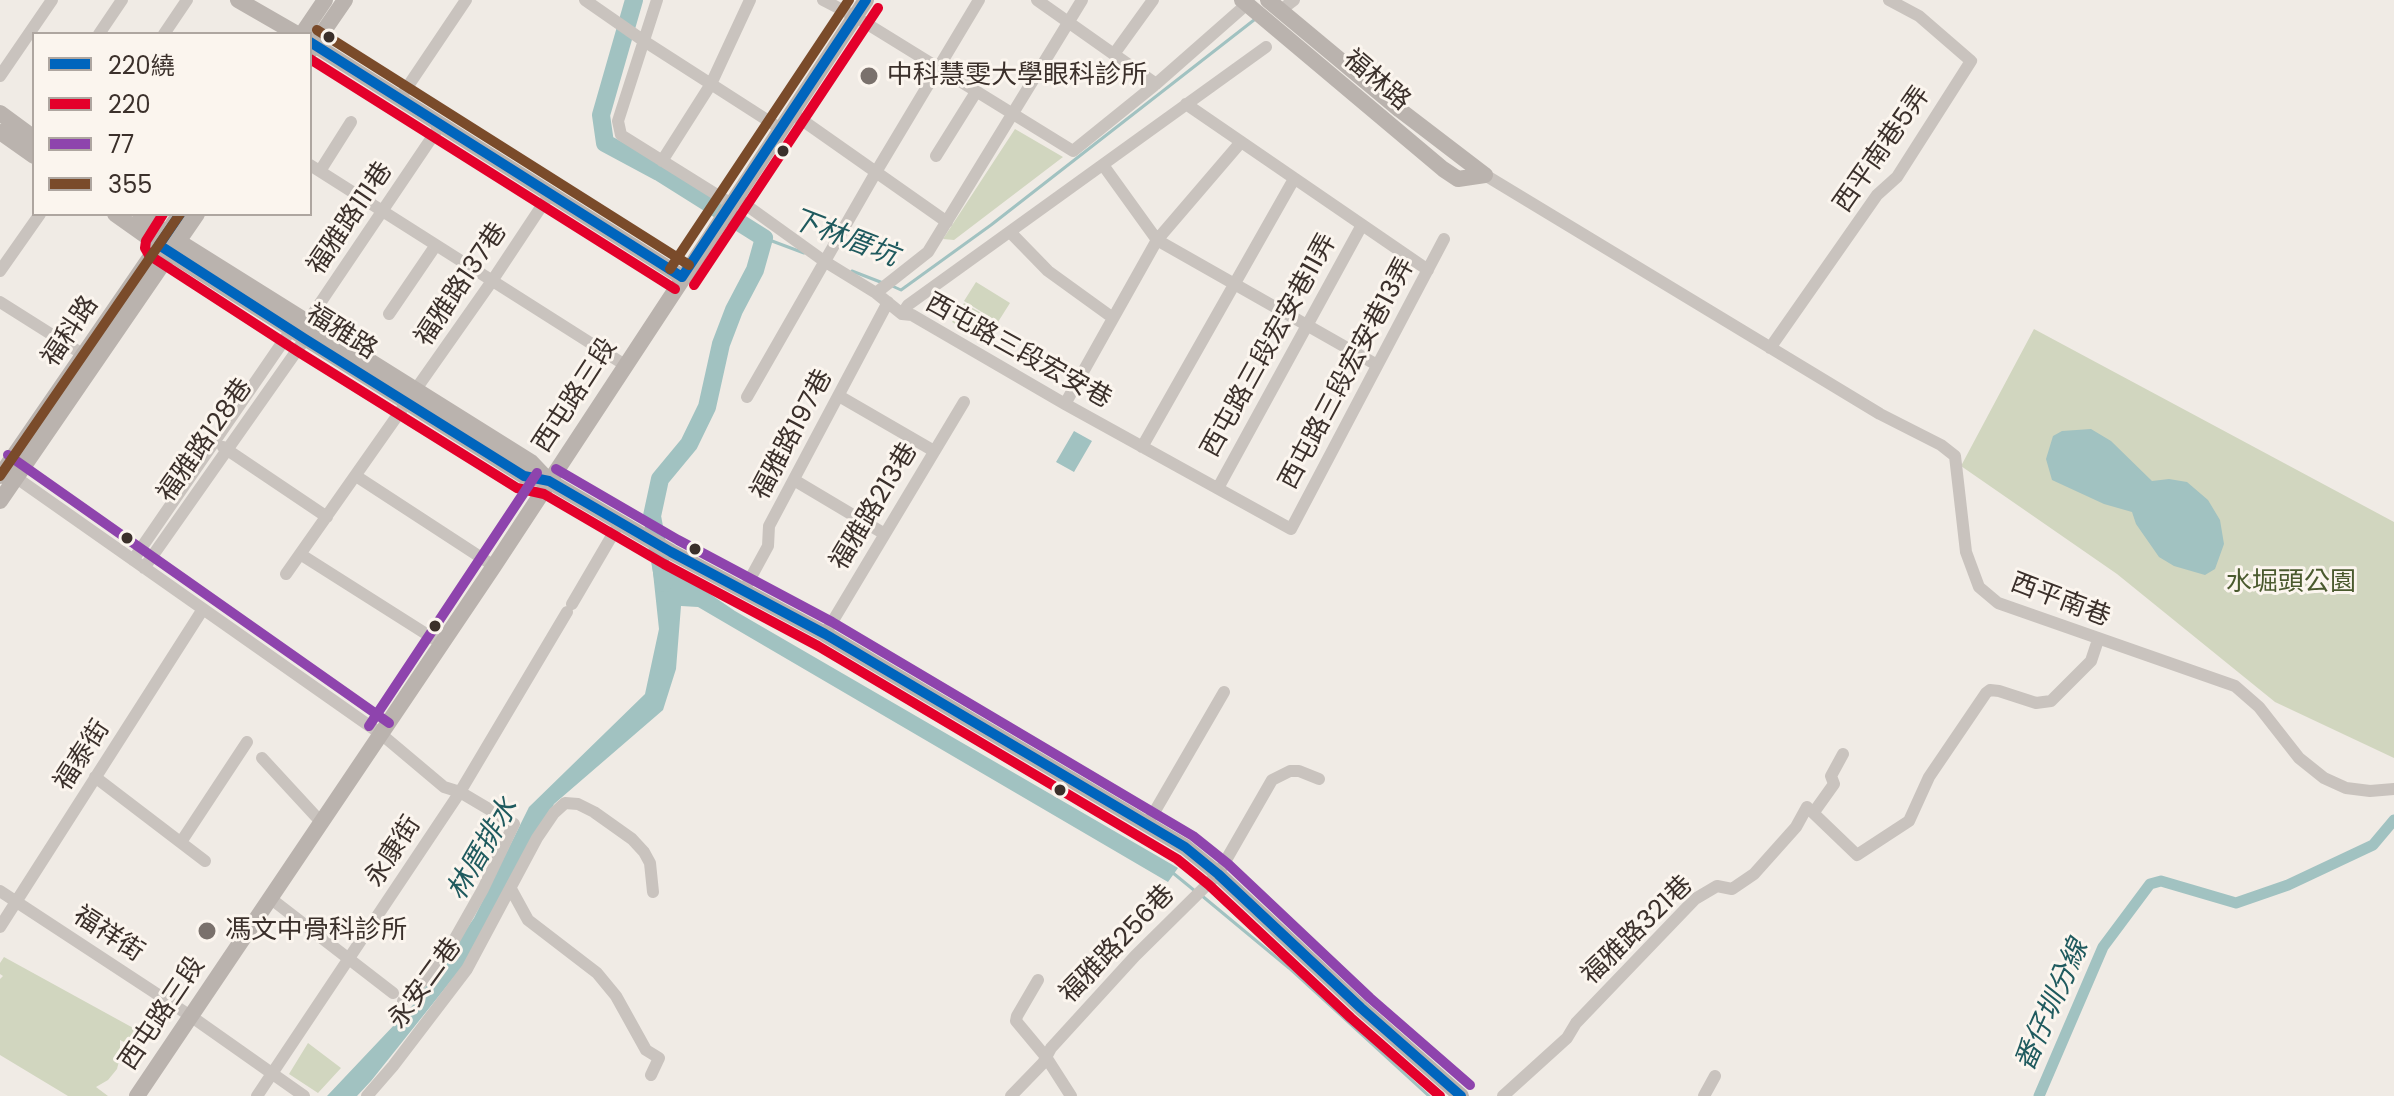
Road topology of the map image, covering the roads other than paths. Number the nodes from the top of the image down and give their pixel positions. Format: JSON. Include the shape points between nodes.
{"nodes":[{"id":1,"x":52,"y":0,"type":"edge"},
{"id":2,"x":122,"y":0,"type":"edge"},
{"id":3,"x":187,"y":0,"type":"edge"},
{"id":4,"x":238,"y":0,"type":"edge"},
{"id":5,"x":325,"y":0,"type":"edge"},
{"id":6,"x":345,"y":0,"type":"edge"},
{"id":7,"x":466,"y":0,"type":"edge"},
{"id":8,"x":585,"y":0,"type":"edge"},
{"id":9,"x":657,"y":0,"type":"edge"},
{"id":10,"x":750,"y":0,"type":"edge"},
{"id":11,"x":823,"y":0,"type":"edge"},
{"id":12,"x":866,"y":0,"type":"edge"},
{"id":13,"x":979,"y":0,"type":"edge"},
{"id":14,"x":1037,"y":0,"type":"edge"},
{"id":15,"x":1082,"y":0,"type":"edge"},
{"id":16,"x":1153,"y":0,"type":"edge"},
{"id":17,"x":1889,"y":0,"type":"edge"},
{"id":18,"x":1265,"y":6,"type":"edge"},
{"id":19,"x":856,"y":17,"type":"junction"},
{"id":20,"x":1069,"y":22,"type":"junction"},
{"id":21,"x":100,"y":32,"type":"edge"},
{"id":22,"x":165,"y":32,"type":"edge"},
{"id":23,"x":292,"y":32,"type":"edge"},
{"id":24,"x":311,"y":32,"type":"edge"},
{"id":25,"x":312,"y":36,"type":"edge"},
{"id":26,"x":642,"y":40,"type":"junction"},
{"id":27,"x":312,"y":44,"type":"edge"},
{"id":28,"x":1266,"y":47,"type":"dead end"},
{"id":29,"x":1114,"y":54,"type":"junction"},
{"id":30,"x":937,"y":68,"type":"junction"},
{"id":31,"x":0,"y":76,"type":"edge"},
{"id":32,"x":711,"y":84,"type":"junction"},
{"id":33,"x":1156,"y":84,"type":"junction"},
{"id":34,"x":976,"y":92,"type":"junction"},
{"id":35,"x":400,"y":98,"type":"junction"},
{"id":36,"x":1186,"y":104,"type":"junction"},
{"id":37,"x":0,"y":113,"type":"edge"},
{"id":38,"x":792,"y":113,"type":"junction"},
{"id":39,"x":1014,"y":114,"type":"junction"},
{"id":40,"x":351,"y":122,"type":"dead end"},
{"id":41,"x":441,"y":124,"type":"junction"},
{"id":42,"x":781,"y":129,"type":"junction"},
{"id":43,"x":0,"y":132,"type":"edge"},
{"id":44,"x":32,"y":137,"type":"edge"},
{"id":45,"x":1241,"y":142,"type":"junction"},
{"id":46,"x":32,"y":155,"type":"edge"},
{"id":47,"x":936,"y":156,"type":"dead end"},
{"id":48,"x":662,"y":161,"type":"junction"},
{"id":49,"x":1103,"y":165,"type":"junction"},
{"id":50,"x":315,"y":168,"type":"edge"},
{"id":51,"x":876,"y":172,"type":"junction"},
{"id":52,"x":1485,"y":175,"type":"joint"},
{"id":53,"x":1294,"y":179,"type":"junction"},
{"id":54,"x":551,"y":192,"type":"junction"},
{"id":55,"x":728,"y":207,"type":"junction"},
{"id":56,"x":382,"y":211,"type":"junction"},
{"id":57,"x":39,"y":216,"type":"edge"},
{"id":58,"x":119,"y":216,"type":"edge"},
{"id":59,"x":142,"y":216,"type":"edge"},
{"id":60,"x":179,"y":216,"type":"edge"},
{"id":61,"x":195,"y":216,"type":"edge"},
{"id":62,"x":1553,"y":218,"type":"joint"},
{"id":63,"x":947,"y":222,"type":"junction"},
{"id":64,"x":1362,"y":225,"type":"junction"},
{"id":65,"x":1010,"y":232,"type":"junction"},
{"id":66,"x":1444,"y":239,"type":"dead end"},
{"id":67,"x":1157,"y":240,"type":"junction"},
{"id":68,"x":168,"y":243,"type":"junction"},
{"id":69,"x":436,"y":245,"type":"junction"},
{"id":70,"x":824,"y":261,"type":"junction"},
{"id":71,"x":1428,"y":270,"type":"junction"},
{"id":72,"x":0,"y":271,"type":"edge"},
{"id":73,"x":682,"y":277,"type":"junction"},
{"id":74,"x":492,"y":281,"type":"junction"},
{"id":75,"x":1234,"y":284,"type":"junction"},
{"id":76,"x":876,"y":293,"type":"junction"},
{"id":77,"x":0,"y":302,"type":"edge"},
{"id":78,"x":888,"y":302,"type":"junction"},
{"id":79,"x":389,"y":314,"type":"dead end"},
{"id":80,"x":902,"y":314,"type":"junction"},
{"id":81,"x":1113,"y":318,"type":"junction"},
{"id":82,"x":308,"y":321,"type":"junction"},
{"id":83,"x":1307,"y":325,"type":"junction"},
{"id":84,"x":298,"y":335,"type":"junction"},
{"id":85,"x":1770,"y":348,"type":"junction"},
{"id":86,"x":84,"y":355,"type":"junction"},
{"id":87,"x":625,"y":365,"type":"junction"},
{"id":88,"x":1377,"y":365,"type":"junction"},
{"id":89,"x":412,"y":396,"type":"junction"},
{"id":90,"x":839,"y":396,"type":"junction"},
{"id":91,"x":747,"y":397,"type":"dead end"},
{"id":92,"x":964,"y":402,"type":"dead end"},
{"id":93,"x":1065,"y":404,"type":"junction"},
{"id":94,"x":215,"y":441,"type":"junction"},
{"id":95,"x":1142,"y":447,"type":"junction"},
{"id":96,"x":227,"y":450,"type":"junction"},
{"id":97,"x":934,"y":451,"type":"junction"},
{"id":98,"x":5,"y":472,"type":"edge"},
{"id":99,"x":356,"y":476,"type":"junction"},
{"id":100,"x":794,"y":480,"type":"junction"},
{"id":101,"x":549,"y":481,"type":"junction"},
{"id":102,"x":1218,"y":488,"type":"junction"},
{"id":103,"x":0,"y":501,"type":"edge"},
{"id":104,"x":327,"y":517,"type":"junction"},
{"id":105,"x":620,"y":522,"type":"junction"},
{"id":106,"x":1291,"y":529,"type":"joint"},
{"id":107,"x":883,"y":533,"type":"junction"},
{"id":108,"x":300,"y":554,"type":"junction"},
{"id":109,"x":138,"y":564,"type":"junction"},
{"id":110,"x":494,"y":566,"type":"junction"},
{"id":111,"x":286,"y":574,"type":"dead end"},
{"id":112,"x":744,"y":590,"type":"junction"},
{"id":113,"x":203,"y":609,"type":"junction"},
{"id":114,"x":825,"y":634,"type":"junction"},
{"id":115,"x":2098,"y":640,"type":"junction"},
{"id":116,"x":442,"y":644,"type":"junction"},
{"id":117,"x":1224,"y":692,"type":"dead end"},
{"id":118,"x":381,"y":734,"type":"junction"},
{"id":119,"x":247,"y":742,"type":"dead end"},
{"id":120,"x":1843,"y":754,"type":"dead end"},
{"id":121,"x":262,"y":758,"type":"dead end"},
{"id":122,"x":95,"y":777,"type":"junction"},
{"id":123,"x":1319,"y":779,"type":"dead end"},
{"id":124,"x":2394,"y":789,"type":"edge"},
{"id":125,"x":460,"y":792,"type":"junction"},
{"id":126,"x":565,"y":803,"type":"junction"},
{"id":127,"x":1814,"y":812,"type":"junction"},
{"id":128,"x":321,"y":822,"type":"junction"},
{"id":129,"x":1148,"y":823,"type":"junction"},
{"id":130,"x":625,"y":829,"type":"dead end"},
{"id":131,"x":181,"y":842,"type":"junction"},
{"id":132,"x":205,"y":861,"type":"dead end"},
{"id":133,"x":1218,"y":874,"type":"junction"},
{"id":134,"x":511,"y":889,"type":"junction"},
{"id":135,"x":0,"y":891,"type":"edge"},
{"id":136,"x":653,"y":892,"type":"dead end"},
{"id":137,"x":270,"y":898,"type":"junction"},
{"id":138,"x":17,"y":901,"type":"junction"},
{"id":139,"x":0,"y":927,"type":"edge"},
{"id":140,"x":351,"y":958,"type":"junction"},
{"id":141,"x":1038,"y":980,"type":"dead end"},
{"id":142,"x":192,"y":1017,"type":"junction"},
{"id":143,"x":1046,"y":1057,"type":"junction"},
{"id":144,"x":273,"y":1073,"type":"junction"},
{"id":145,"x":651,"y":1075,"type":"dead end"},
{"id":146,"x":1715,"y":1076,"type":"dead end"},
{"id":147,"x":137,"y":1096,"type":"edge"},
{"id":148,"x":257,"y":1096,"type":"edge"},
{"id":149,"x":304,"y":1096,"type":"edge"},
{"id":150,"x":367,"y":1096,"type":"edge"},
{"id":151,"x":1011,"y":1096,"type":"edge"},
{"id":152,"x":1071,"y":1096,"type":"edge"},
{"id":153,"x":1461,"y":1096,"type":"edge"},
{"id":154,"x":1503,"y":1096,"type":"edge"},
{"id":155,"x":1704,"y":1096,"type":"edge"}],
"edges":[{"from":1,"to":31,"type":"street"},
{"from":2,"to":21,"type":"street"},
{"from":3,"to":22,"type":"street"},
{"from":4,"to":23,"type":"street"},
{"from":5,"to":24,"type":"street"},
{"from":6,"to":25,"type":"street"},
{"from":7,"to":35,"type":"street"},
{"from":8,"to":26,"type":"street"},
{"from":9,"to":26,"type":"street","name":"西屯路三段宏安巷"},
{"from":10,"to":32,"type":"street"},
{"from":11,"to":19,"type":"street"},
{"from":12,"to":19,"type":"street","name":"西屯路三段"},
{"from":13,"to":30,"type":"street"},
{"from":14,"to":20,"type":"street"},
{"from":15,"to":20,"type":"street"},
{"from":16,"to":29,"type":"street"},
{"from":17,"to":85,"type":"street","name":"西平南巷5弄","via":[[1919,16],[1971,61],[1897,177],[1877,195]]},
{"from":18,"to":33,"type":"street"},
{"from":18,"to":52,"type":"street","name":"福林路"},
{"from":19,"to":30,"type":"street"},
{"from":19,"to":38,"type":"street","name":"西屯路三段"},
{"from":20,"to":29,"type":"street"},
{"from":20,"to":39,"type":"street"},
{"from":26,"to":32,"type":"street"},
{"from":26,"to":48,"type":"street","name":"西屯路三段宏安巷","via":[[618,121],[621,135]]},
{"from":27,"to":35,"type":"street"},
{"from":28,"to":36,"type":"street"},
{"from":29,"to":33,"type":"street"},
{"from":30,"to":34,"type":"street"},
{"from":30,"to":51,"type":"street"},
{"from":32,"to":42,"type":"street"},
{"from":32,"to":48,"type":"street"},
{"from":33,"to":39,"type":"street","via":[[1073,151]]},
{"from":34,"to":39,"type":"street"},
{"from":34,"to":47,"type":"street"},
{"from":35,"to":41,"type":"street"},
{"from":36,"to":45,"type":"street"},
{"from":36,"to":49,"type":"street"},
{"from":37,"to":44,"type":"street"},
{"from":38,"to":42,"type":"street","name":"西屯路三段"},
{"from":38,"to":51,"type":"street"},
{"from":39,"to":63,"type":"street"},
{"from":40,"to":50,"type":"street"},
{"from":41,"to":54,"type":"street"},
{"from":41,"to":56,"type":"street","name":"福雅路111巷"},
{"from":42,"to":55,"type":"street","name":"西屯路三段"},
{"from":43,"to":46,"type":"street"},
{"from":45,"to":53,"type":"street"},
{"from":45,"to":67,"type":"street"},
{"from":48,"to":55,"type":"street","name":"西屯路三段宏安巷"},
{"from":49,"to":65,"type":"street"},
{"from":49,"to":67,"type":"street"},
{"from":50,"to":56,"type":"street"},
{"from":51,"to":63,"type":"street"},
{"from":51,"to":70,"type":"street"},
{"from":52,"to":62,"type":"street","name":"福林路"},
{"from":53,"to":64,"type":"street"},
{"from":53,"to":75,"type":"street"},
{"from":54,"to":73,"type":"street"},
{"from":54,"to":74,"type":"street","name":"福雅路137巷"},
{"from":55,"to":70,"type":"street","name":"西屯路三段宏安巷"},
{"from":55,"to":73,"type":"street","name":"西屯路三段"},
{"from":56,"to":69,"type":"street"},
{"from":56,"to":82,"type":"street","name":"福雅路111巷"},
{"from":57,"to":72,"type":"street"},
{"from":58,"to":68,"type":"street","name":"福雅路"},
{"from":59,"to":68,"type":"street","name":"福雅路"},
{"from":60,"to":68,"type":"street","name":"福科路"},
{"from":61,"to":68,"type":"street","name":"福科路"},
{"from":62,"to":85,"type":"street","name":"西平南巷"},
{"from":63,"to":76,"type":"street","via":[[928,252]]},
{"from":64,"to":71,"type":"street"},
{"from":64,"to":83,"type":"street","name":"西屯路三段宏安巷11弄"},
{"from":65,"to":80,"type":"street"},
{"from":65,"to":81,"type":"street","via":[[1048,271]]},
{"from":66,"to":71,"type":"street","name":"西屯路三段宏安巷13弄"},
{"from":67,"to":75,"type":"street"},
{"from":67,"to":81,"type":"street"},
{"from":68,"to":82,"type":"street","name":"福雅路"},
{"from":68,"to":84,"type":"street","name":"福雅路"},
{"from":68,"to":86,"type":"street","name":"福科路"},
{"from":68,"to":98,"type":"street","name":"福科路"},
{"from":69,"to":74,"type":"street"},
{"from":69,"to":79,"type":"street"},
{"from":70,"to":76,"type":"street","name":"西屯路三段宏安巷"},
{"from":70,"to":91,"type":"street"},
{"from":71,"to":88,"type":"street","name":"西屯路三段宏安巷13弄"},
{"from":73,"to":87,"type":"street","name":"西屯路三段"},
{"from":74,"to":87,"type":"street"},
{"from":74,"to":89,"type":"street","name":"福雅路137巷"},
{"from":75,"to":83,"type":"street"},
{"from":75,"to":95,"type":"street"},
{"from":76,"to":78,"type":"street","name":"西屯路三段宏安巷"},
{"from":77,"to":86,"type":"street"},
{"from":78,"to":80,"type":"street","name":"西屯路三段宏安巷"},
{"from":78,"to":90,"type":"street","name":"福雅路197巷"},
{"from":80,"to":93,"type":"street","name":"西屯路三段宏安巷"},
{"from":81,"to":93,"type":"street"},
{"from":82,"to":84,"type":"street","name":"福雅路111巷"},
{"from":82,"to":89,"type":"street","name":"福雅路"},
{"from":83,"to":88,"type":"street"},
{"from":83,"to":102,"type":"street","name":"西屯路三段宏安巷11弄"},
{"from":84,"to":89,"type":"street","name":"福雅路"},
{"from":84,"to":94,"type":"street","name":"福雅路128巷"},
{"from":84,"to":96,"type":"street","name":"福雅路128巷"},
{"from":85,"to":115,"type":"street","name":"西平南巷","via":[[1955,456],[1966,552],[1979,587],[1998,603]]},
{"from":86,"to":98,"type":"street","name":"福科路"},
{"from":87,"to":101,"type":"street","name":"西屯路三段"},
{"from":88,"to":106,"type":"street","name":"西屯路三段宏安巷13弄"},
{"from":89,"to":99,"type":"street","name":"福雅路137巷"},
{"from":89,"to":101,"type":"street","name":"福雅路","via":[[524,476]]},
{"from":90,"to":97,"type":"street"},
{"from":90,"to":100,"type":"street","name":"福雅路197巷"},
{"from":92,"to":97,"type":"street","name":"福雅路213巷"},
{"from":93,"to":95,"type":"street","name":"西屯路三段宏安巷"},
{"from":94,"to":96,"type":"street"},
{"from":94,"to":109,"type":"street","name":"福雅路128巷"},
{"from":95,"to":102,"type":"street","name":"西屯路三段宏安巷"},
{"from":96,"to":104,"type":"street"},
{"from":96,"to":109,"type":"street","name":"福雅路128巷"},
{"from":97,"to":107,"type":"street","name":"福雅路213巷"},
{"from":98,"to":103,"type":"street","name":"福科路"},
{"from":98,"to":109,"type":"street"},
{"from":99,"to":104,"type":"street","name":"福雅路137巷"},
{"from":99,"to":110,"type":"street"},
{"from":100,"to":107,"type":"street"},
{"from":100,"to":112,"type":"street","name":"福雅路197巷"},
{"from":101,"to":105,"type":"street","name":"福雅路"},
{"from":101,"to":110,"type":"street","name":"西屯路三段"},
{"from":102,"to":106,"type":"street","name":"西屯路三段宏安巷"},
{"from":104,"to":108,"type":"street","name":"福雅路137巷"},
{"from":105,"to":112,"type":"street","name":"福雅路"},
{"from":105,"to":125,"type":"street","name":"永康街"},
{"from":107,"to":114,"type":"street","name":"福雅路213巷"},
{"from":108,"to":111,"type":"street","name":"福雅路137巷"},
{"from":108,"to":116,"type":"street"},
{"from":109,"to":113,"type":"street"},
{"from":110,"to":116,"type":"street","name":"西屯路三段"},
{"from":112,"to":114,"type":"street","name":"福雅路"},
{"from":113,"to":118,"type":"street"},
{"from":113,"to":122,"type":"street","name":"福泰街"},
{"from":114,"to":129,"type":"street","name":"福雅路"},
{"from":115,"to":124,"type":"street","name":"西平南巷","via":[[2235,686],[2299,758],[2324,778],[2346,788]]},
{"from":115,"to":127,"type":"street","via":[[2091,661],[2051,701],[1986,693],[1929,777],[1909,821],[1864,851],[1857,855]]},
{"from":116,"to":118,"type":"street","name":"西屯路三段"},
{"from":117,"to":129,"type":"street"},
{"from":118,"to":125,"type":"street","via":[[444,787]]},
{"from":118,"to":128,"type":"street","name":"西屯路三段"},
{"from":119,"to":131,"type":"street"},
{"from":120,"to":127,"type":"street","via":[[1831,776],[1834,784]]},
{"from":121,"to":128,"type":"street"},
{"from":122,"to":131,"type":"street"},
{"from":122,"to":138,"type":"street","name":"福泰街"},
{"from":123,"to":133,"type":"street","name":"福雅路256巷","via":[[1290,771],[1272,780]]},
{"from":125,"to":140,"type":"street","name":"永康街"},
{"from":125,"to":140,"type":"street","via":[[514,824],[453,942],[422,982],[398,997]]},
{"from":126,"to":130,"type":"street","via":[[579,798]]},
{"from":126,"to":134,"type":"street","name":"永安二巷","via":[[537,838]]},
{"from":126,"to":136,"type":"street","via":[[594,812],[632,839],[650,863]]},
{"from":127,"to":154,"type":"street","name":"福雅路321巷","via":[[1807,807],[1774,855],[1748,879],[1732,889],[1717,886],[1695,899],[1567,1038]]},
{"from":128,"to":137,"type":"street","name":"西屯路三段"},
{"from":129,"to":133,"type":"street","name":"福雅路"},
{"from":131,"to":132,"type":"street"},
{"from":133,"to":143,"type":"street","name":"福雅路256巷","via":[[1135,956]]},
{"from":133,"to":153,"type":"street","name":"福雅路"},
{"from":134,"to":145,"type":"street","via":[[528,920],[597,973],[616,996],[646,1050],[659,1058]]},
{"from":134,"to":150,"type":"street","name":"永安二巷","via":[[467,969]]},
{"from":135,"to":138,"type":"street","name":"福祥街"},
{"from":137,"to":140,"type":"street"},
{"from":137,"to":142,"type":"street","name":"西屯路三段"},
{"from":138,"to":139,"type":"street","name":"福泰街"},
{"from":138,"to":142,"type":"street","name":"福祥街"},
{"from":140,"to":144,"type":"street","name":"永康街"},
{"from":141,"to":143,"type":"street","via":[[1016,1021]]},
{"from":142,"to":144,"type":"street","name":"福祥街"},
{"from":142,"to":147,"type":"street","name":"西屯路三段"},
{"from":143,"to":151,"type":"street","name":"福雅路256巷"},
{"from":143,"to":152,"type":"street"},
{"from":144,"to":148,"type":"street","name":"永康街"},
{"from":144,"to":149,"type":"street","name":"福祥街"},
{"from":146,"to":155,"type":"street"}]}
